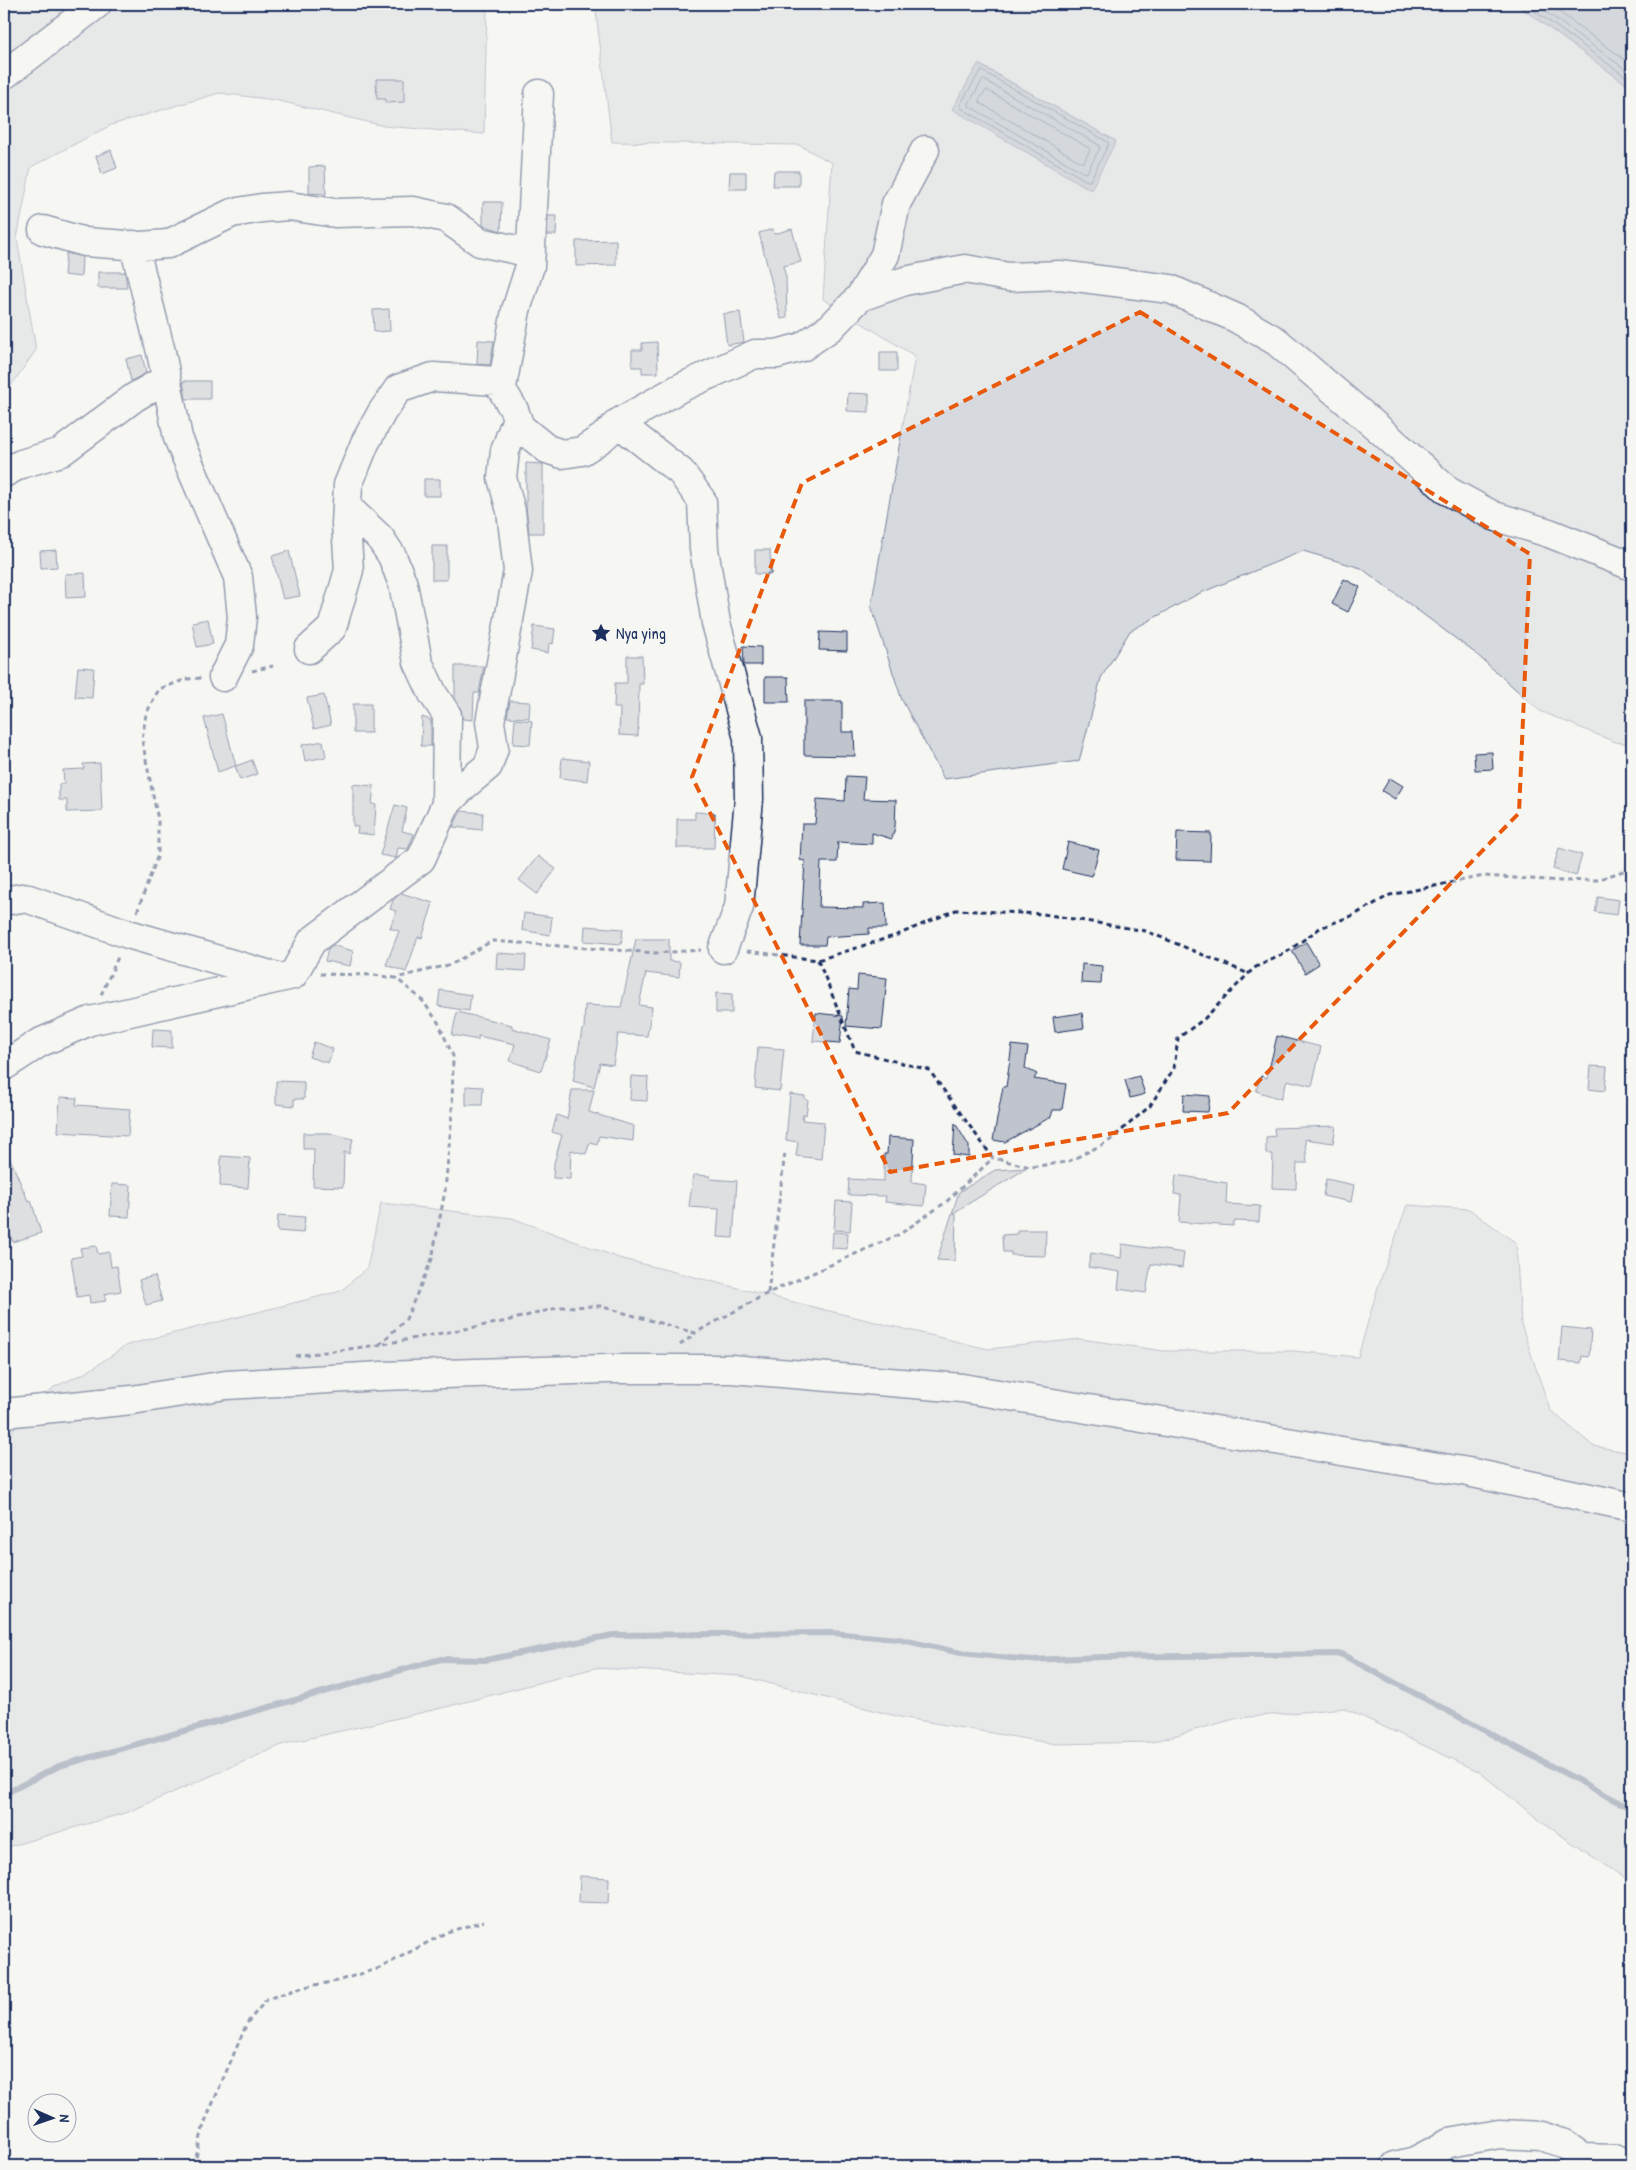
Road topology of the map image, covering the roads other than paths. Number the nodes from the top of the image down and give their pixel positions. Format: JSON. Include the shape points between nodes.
{"nodes":[{"id":1,"x":97,"y":4,"type":"edge"},
{"id":2,"x":4,"y":75,"type":"edge"},
{"id":3,"x":539,"y":94,"type":"dead end"},
{"id":4,"x":925,"y":150,"type":"dead end"},
{"id":5,"x":43,"y":230,"type":"dead end"},
{"id":6,"x":134,"y":245,"type":"junction"},
{"id":7,"x":531,"y":254,"type":"junction"},
{"id":8,"x":860,"y":297,"type":"junction"},
{"id":9,"x":166,"y":378,"type":"junction"},
{"id":10,"x":502,"y":387,"type":"junction"},
{"id":11,"x":517,"y":418,"type":"junction"},
{"id":12,"x":618,"y":423,"type":"junction"},
{"id":13,"x":4,"y":473,"type":"edge"},
{"id":14,"x":347,"y":507,"type":"junction"},
{"id":15,"x":1632,"y":566,"type":"edge"},
{"id":16,"x":309,"y":649,"type":"dead end"},
{"id":17,"x":223,"y":677,"type":"road end"},
{"id":18,"x":446,"y":804,"type":"junction"},
{"id":19,"x":4,"y":901,"type":"edge"},
{"id":20,"x":723,"y":949,"type":"road end"},
{"id":21,"x":286,"y":976,"type":"junction"},
{"id":22,"x":4,"y":1066,"type":"edge"},
{"id":23,"x":4,"y":1413,"type":"edge"},
{"id":24,"x":1632,"y":1507,"type":"edge"},
{"id":25,"x":1395,"y":2166,"type":"edge"},
{"id":26,"x":1632,"y":2166,"type":"edge"}],
"edges":[{"from":1,"to":2,"type":"street"},
{"from":3,"to":7,"type":"street"},
{"from":4,"to":8,"type":"street","via":[[896,204],[885,255]]},
{"from":5,"to":6,"type":"street","via":[[85,242]]},
{"from":6,"to":7,"type":"street","via":[[168,244],[232,213],[290,206],[336,213],[414,211],[446,218],[480,242]]},
{"from":6,"to":9,"type":"street"},
{"from":7,"to":10,"type":"street","via":[[516,310]]},
{"from":8,"to":12,"type":"street","via":[[831,327],[802,347],[777,354],[755,354],[680,388]]},
{"from":8,"to":15,"type":"street","via":[[905,281],[965,269],[1008,277],[1060,275],[1170,289],[1236,318],[1276,341],[1448,490],[1494,516]]},
{"from":9,"to":13,"type":"street","via":[[61,452],[21,464]]},
{"from":9,"to":17,"type":"street","via":[[178,438],[238,578],[242,617],[239,645]]},
{"from":10,"to":11,"type":"street"},
{"from":10,"to":14,"type":"street","via":[[497,382],[433,377],[398,389],[365,444],[348,485]]},
{"from":11,"to":12,"type":"street","via":[[520,427],[548,450],[562,454],[582,451]]},
{"from":11,"to":18,"type":"street","via":[[505,451],[502,478],[511,511],[518,571],[490,722],[494,748],[488,766]]},
{"from":12,"to":20,"type":"street","via":[[681,472],[702,501],[704,549],[716,623],[748,738],[749,799],[739,907]]},
{"from":14,"to":16,"type":"street","via":[[349,570],[332,628]]},
{"from":14,"to":18,"type":"street","via":[[380,538],[392,556],[403,584],[418,662],[447,715]]},
{"from":18,"to":21,"type":"street","via":[[420,860],[312,941]]},
{"from":19,"to":21,"type":"street","via":[[30,899],[128,934]]},
{"from":21,"to":22,"type":"street","via":[[90,1021],[39,1043]]},
{"from":23,"to":24,"type":"street","via":[[132,1400],[226,1385],[381,1376],[731,1369],[962,1388],[1468,1472]]},
{"from":25,"to":26,"type":"street","via":[[1415,2161],[1449,2142],[1499,2134],[1542,2136],[1564,2144],[1583,2158],[1614,2159]]}]}
